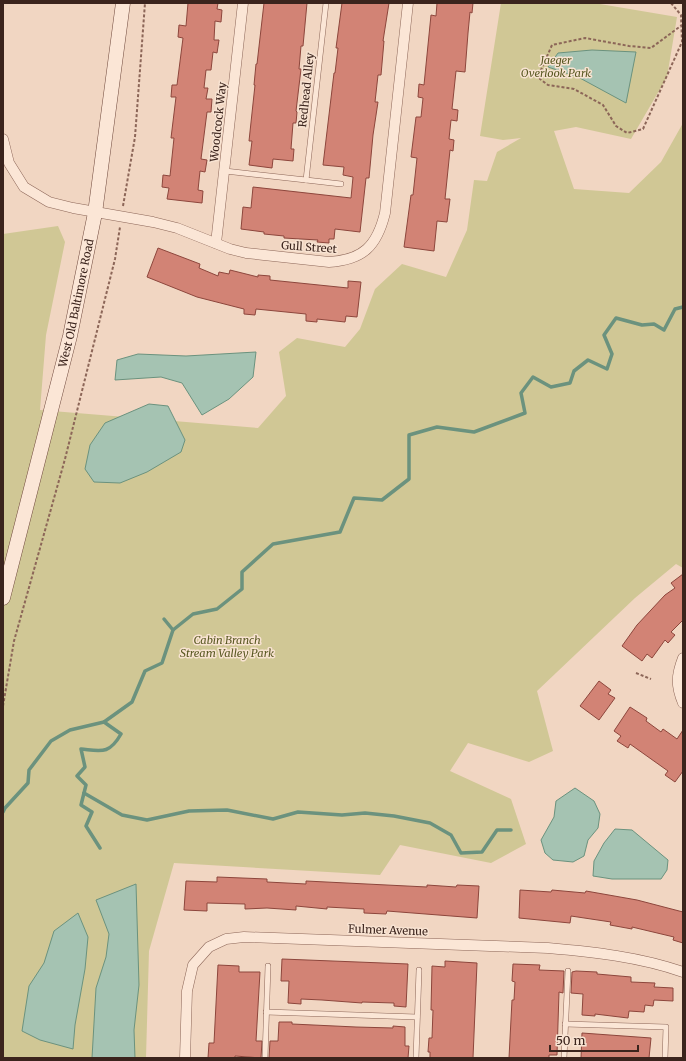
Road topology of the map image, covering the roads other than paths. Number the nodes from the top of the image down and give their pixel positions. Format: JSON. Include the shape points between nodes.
{"nodes":[{"id":1,"x":122,"y":3,"type":"edge"},
{"id":2,"x":243,"y":3,"type":"edge"},
{"id":3,"x":326,"y":3,"type":"edge"},
{"id":4,"x":408,"y":3,"type":"edge"},
{"id":5,"x":3,"y":139,"type":"edge"},
{"id":6,"x":224,"y":170,"type":"junction"},
{"id":7,"x":306,"y":180,"type":"junction"},
{"id":8,"x":341,"y":184,"type":"dead end"},
{"id":9,"x":95,"y":213,"type":"junction"},
{"id":10,"x":216,"y":243,"type":"junction"},
{"id":11,"x":3,"y":598,"type":"edge"},
{"id":12,"x":683,"y":658,"type":"edge"},
{"id":13,"x":683,"y":703,"type":"edge"},
{"id":14,"x":268,"y":966,"type":"dead end"},
{"id":15,"x":419,"y":970,"type":"dead end"},
{"id":16,"x":568,"y":971,"type":"dead end"},
{"id":17,"x":683,"y":972,"type":"edge"},
{"id":18,"x":266,"y":1012,"type":"junction"},
{"id":19,"x":417,"y":1017,"type":"junction"},
{"id":20,"x":565,"y":1024,"type":"junction"},
{"id":21,"x":185,"y":1058,"type":"edge"},
{"id":22,"x":265,"y":1058,"type":"edge"},
{"id":23,"x":416,"y":1058,"type":"edge"},
{"id":24,"x":564,"y":1058,"type":"edge"},
{"id":25,"x":665,"y":1058,"type":"edge"}],
"edges":[{"from":1,"to":9,"type":"street","name":"West Old Baltimore Road"},
{"from":2,"to":6,"type":"street","name":"Woodcock Way"},
{"from":3,"to":7,"type":"lane","name":"Redhead Alley"},
{"from":4,"to":10,"type":"street","name":"Gull Street","via":[[385,213],[373,244],[354,258],[329,262],[246,253]]},
{"from":5,"to":9,"type":"street","name":"Gull Street","via":[[9,163],[24,187],[49,202]]},
{"from":6,"to":7,"type":"lane"},
{"from":6,"to":10,"type":"street","name":"Woodcock Way"},
{"from":7,"to":8,"type":"lane"},
{"from":9,"to":10,"type":"street","name":"Gull Street","via":[[153,222]]},
{"from":9,"to":11,"type":"street","name":"West Old Baltimore Road","via":[[70,336]]},
{"from":12,"to":13,"type":"street","via":[[677,681]]},
{"from":14,"to":18,"type":"lane"},
{"from":15,"to":19,"type":"lane"},
{"from":16,"to":20,"type":"lane"},
{"from":17,"to":21,"type":"street","name":"Fulmer Avenue","via":[[644,961],[595,952],[548,948],[252,937],[226,939],[209,947],[193,966],[188,991]]},
{"from":18,"to":19,"type":"lane"},
{"from":18,"to":22,"type":"lane"},
{"from":19,"to":23,"type":"lane"},
{"from":20,"to":24,"type":"lane"},
{"from":20,"to":25,"type":"lane","via":[[666,1027]]}]}
